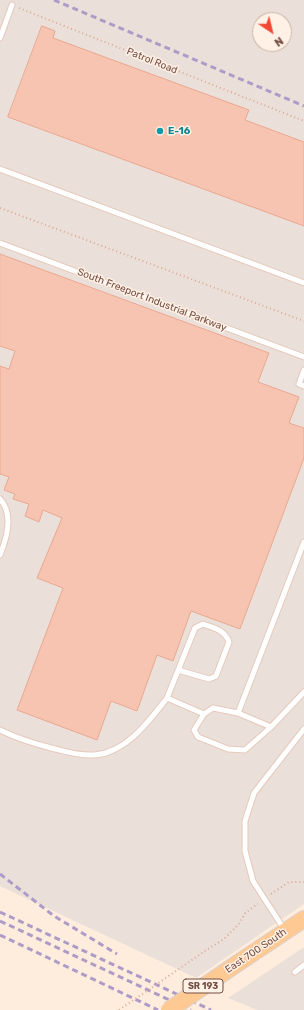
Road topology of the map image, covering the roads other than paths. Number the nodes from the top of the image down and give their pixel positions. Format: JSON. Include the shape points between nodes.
{"nodes":[{"id":1,"x":12,"y":5,"type":"road end"},
{"id":2,"x":0,"y":38,"type":"edge"},
{"id":3,"x":0,"y":169,"type":"edge"},
{"id":4,"x":0,"y":243,"type":"edge"},
{"id":5,"x":304,"y":283,"type":"edge"},
{"id":6,"x":304,"y":357,"type":"edge"},
{"id":7,"x":304,"y":370,"type":"edge"},
{"id":8,"x":304,"y":386,"type":"edge"},
{"id":9,"x":0,"y":498,"type":"edge"},
{"id":10,"x":304,"y":542,"type":"edge"},
{"id":11,"x":0,"y":555,"type":"edge"},
{"id":12,"x":298,"y":557,"type":"junction"},
{"id":13,"x":304,"y":560,"type":"edge"},
{"id":14,"x":178,"y":670,"type":"junction"},
{"id":15,"x":304,"y":692,"type":"edge"},
{"id":16,"x":167,"y":698,"type":"junction"},
{"id":17,"x":238,"y":713,"type":"junction"},
{"id":18,"x":204,"y":714,"type":"junction"},
{"id":19,"x":270,"y":727,"type":"junction"},
{"id":20,"x":304,"y":729,"type":"edge"},
{"id":21,"x":0,"y":730,"type":"edge"},
{"id":22,"x":304,"y":919,"type":"edge"},
{"id":23,"x":286,"y":931,"type":"junction"},
{"id":24,"x":304,"y":965,"type":"edge"},
{"id":25,"x":295,"y":972,"type":"dead end"},
{"id":26,"x":169,"y":1010,"type":"edge"}],
"edges":[{"from":1,"to":2,"type":"lane"},
{"from":3,"to":5,"type":"lane"},
{"from":4,"to":6,"type":"lane","name":"South Freeport Industrial Parkway"},
{"from":7,"to":8,"type":"lane","via":[[299,384]]},
{"from":9,"to":11,"type":"lane","via":[[9,517]]},
{"from":10,"to":12,"type":"lane"},
{"from":12,"to":13,"type":"lane"},
{"from":12,"to":17,"type":"lane"},
{"from":14,"to":14,"type":"lane","via":[[195,628],[203,624],[227,635],[229,642],[216,676],[208,679]]},
{"from":14,"to":16,"type":"lane"},
{"from":15,"to":19,"type":"lane"},
{"from":16,"to":18,"type":"lane"},
{"from":16,"to":21,"type":"lane","via":[[144,727],[128,740],[112,750],[94,755],[70,753],[23,741]]},
{"from":17,"to":18,"type":"lane","via":[[213,708]]},
{"from":17,"to":19,"type":"lane"},
{"from":18,"to":19,"type":"lane","via":[[194,730],[198,737],[228,749],[245,750]]},
{"from":20,"to":23,"type":"lane","via":[[254,793],[245,821],[245,851],[253,881]]},
{"from":22,"to":23,"type":"main road","name":"East 700 South","number":"SR 193"},
{"from":23,"to":26,"type":"main road","name":"East 700 South","number":"SR 193","bridge":true},
{"from":24,"to":25,"type":"lane"}]}
